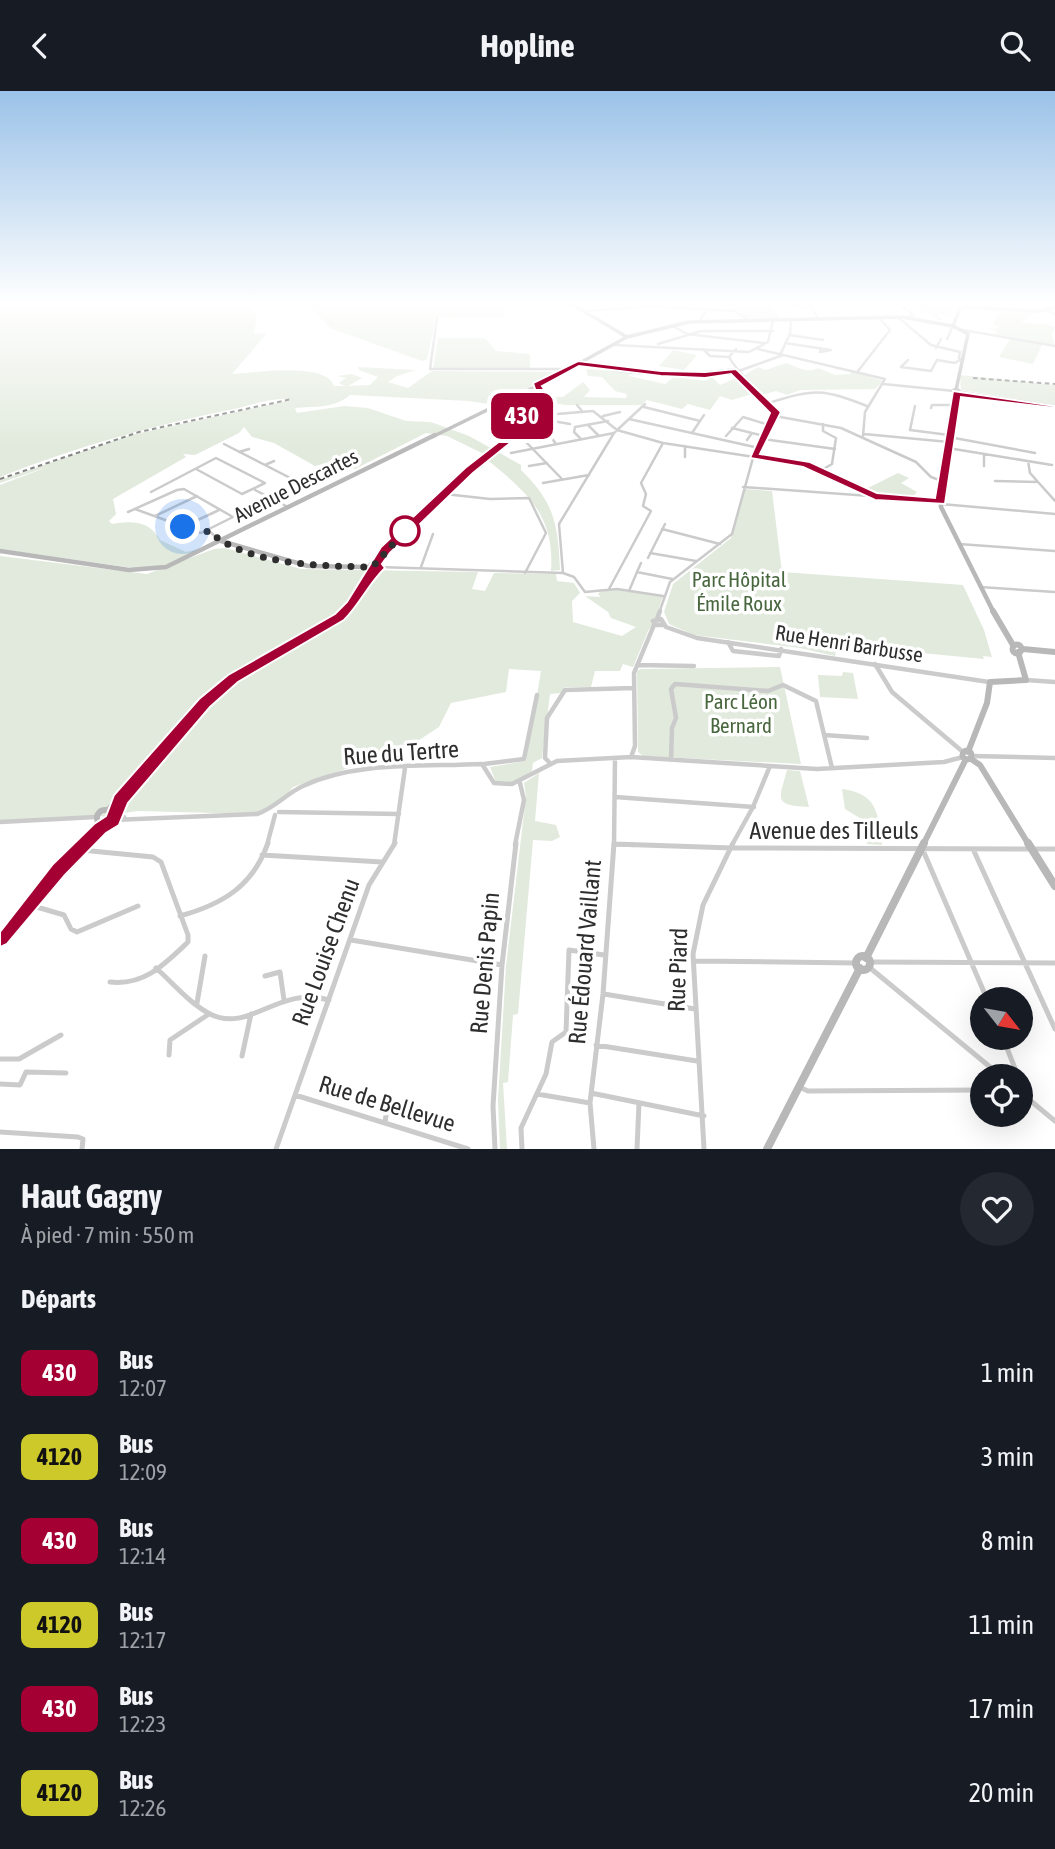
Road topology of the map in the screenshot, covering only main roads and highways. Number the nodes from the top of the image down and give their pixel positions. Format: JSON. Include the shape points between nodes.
{"nodes":[{"id":1,"x":566,"y":369,"type":"road end"},
{"id":2,"x":534,"y":389,"type":"road end"},
{"id":3,"x":448,"y":428,"type":"road end"},
{"id":4,"x":438,"y":433,"type":"road end"},
{"id":5,"x":949,"y":441,"type":"road end"},
{"id":6,"x":496,"y":449,"type":"road end"},
{"id":7,"x":486,"y":457,"type":"road end"},
{"id":8,"x":941,"y":503,"type":"road end"},
{"id":9,"x":289,"y":508,"type":"road end"},
{"id":10,"x":221,"y":541,"type":"road end"}],
"edges":[{"from":1,"to":2,"type":"main road","name":"Avenue Descartes"},
{"from":3,"to":4,"type":"main road","name":"Avenue Descartes"},
{"from":5,"to":8,"type":"main road"},
{"from":6,"to":7,"type":"main road"},
{"from":9,"to":10,"type":"main road","name":"Avenue Descartes"}]}
